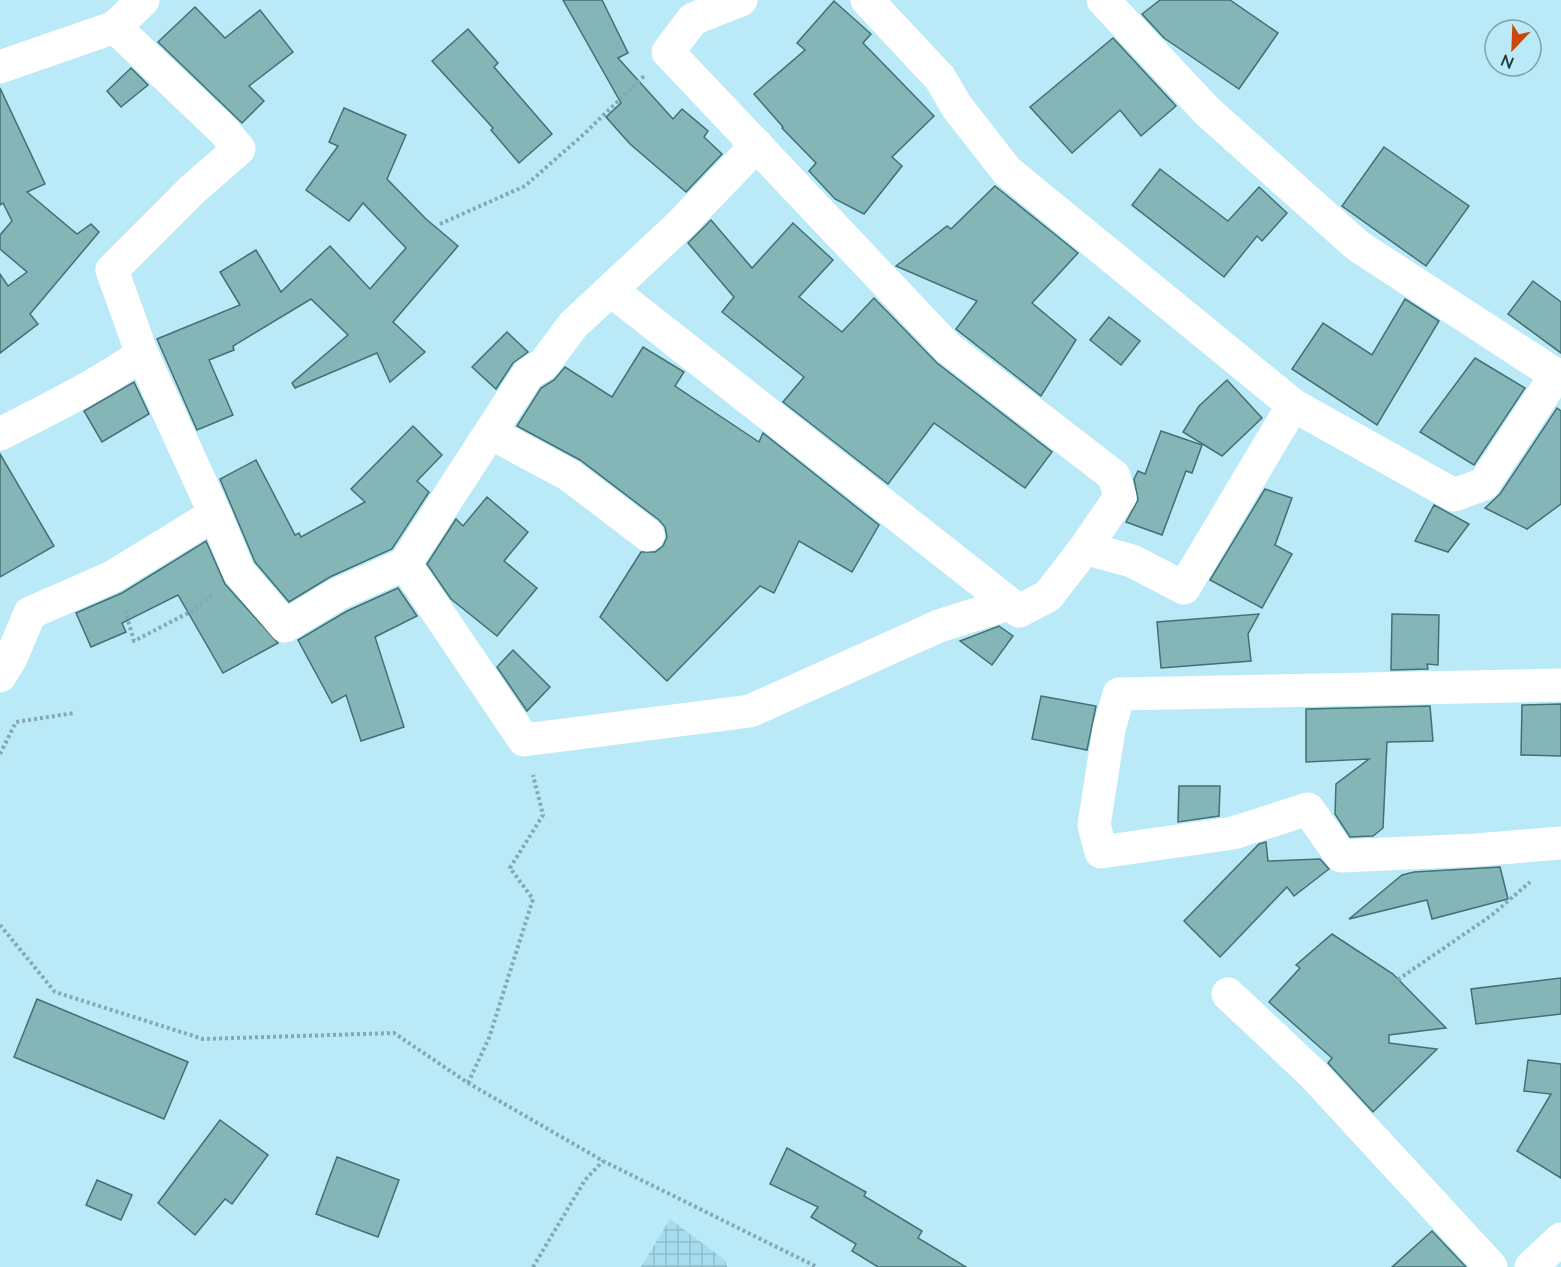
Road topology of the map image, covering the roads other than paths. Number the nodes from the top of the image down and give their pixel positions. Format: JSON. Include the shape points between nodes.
{"nodes":[{"id":1,"x":143,"y":0,"type":"edge"},
{"id":2,"x":741,"y":0,"type":"edge"},
{"id":3,"x":867,"y":0,"type":"edge"},
{"id":4,"x":1102,"y":0,"type":"edge"},
{"id":5,"x":115,"y":27,"type":"junction"},
{"id":6,"x":0,"y":67,"type":"edge"},
{"id":7,"x":757,"y":145,"type":"junction"},
{"id":8,"x":612,"y":291,"type":"junction"},
{"id":9,"x":142,"y":354,"type":"junction"},
{"id":10,"x":1559,"y":376,"type":"edge"},
{"id":11,"x":1293,"y":405,"type":"junction"},
{"id":12,"x":491,"y":433,"type":"junction"},
{"id":13,"x":0,"y":434,"type":"edge"},
{"id":14,"x":215,"y":514,"type":"junction"},
{"id":15,"x":648,"y":535,"type":"dead end"},
{"id":16,"x":1085,"y":548,"type":"junction"},
{"id":17,"x":405,"y":564,"type":"junction"},
{"id":18,"x":1008,"y":604,"type":"junction"},
{"id":19,"x":0,"y":676,"type":"edge"},
{"id":20,"x":1561,"y":685,"type":"edge"},
{"id":21,"x":1561,"y":843,"type":"edge"},
{"id":22,"x":1228,"y":994,"type":"dead end"},
{"id":23,"x":1561,"y":1239,"type":"edge"},
{"id":24,"x":1491,"y":1267,"type":"edge"},
{"id":25,"x":1531,"y":1267,"type":"edge"}],
"edges":[{"from":1,"to":5,"type":"street"},
{"from":2,"to":7,"type":"street","via":[[693,19],[668,52]]},
{"from":3,"to":11,"type":"street","via":[[940,78],[957,107],[1007,171]]},
{"from":4,"to":10,"type":"street","via":[[1207,111],[1358,246]]},
{"from":5,"to":6,"type":"street"},
{"from":5,"to":9,"type":"street","via":[[239,149],[112,270]]},
{"from":7,"to":8,"type":"street"},
{"from":7,"to":16,"type":"street","via":[[948,348],[1114,476],[1120,497]]},
{"from":8,"to":12,"type":"street","via":[[573,325],[544,364],[528,374]]},
{"from":8,"to":18,"type":"street"},
{"from":9,"to":13,"type":"street","via":[[114,375]]},
{"from":9,"to":14,"type":"street"},
{"from":10,"to":11,"type":"street","via":[[1484,484],[1454,495]]},
{"from":11,"to":16,"type":"street","via":[[1184,588],[1132,561]]},
{"from":12,"to":15,"type":"street","via":[[569,476]]},
{"from":12,"to":17,"type":"street"},
{"from":14,"to":17,"type":"street","via":[[239,572],[285,626],[338,594]]},
{"from":14,"to":19,"type":"street","via":[[112,577],[30,613]]},
{"from":16,"to":18,"type":"street","via":[[1048,596],[1019,611]]},
{"from":17,"to":18,"type":"street","via":[[524,740],[750,711],[939,626]]},
{"from":20,"to":21,"type":"street","via":[[1119,694],[1109,729],[1094,825],[1101,852],[1233,834],[1308,809],[1341,856]]},
{"from":22,"to":24,"type":"street","via":[[1313,1074]]},
{"from":23,"to":25,"type":"street"}]}
